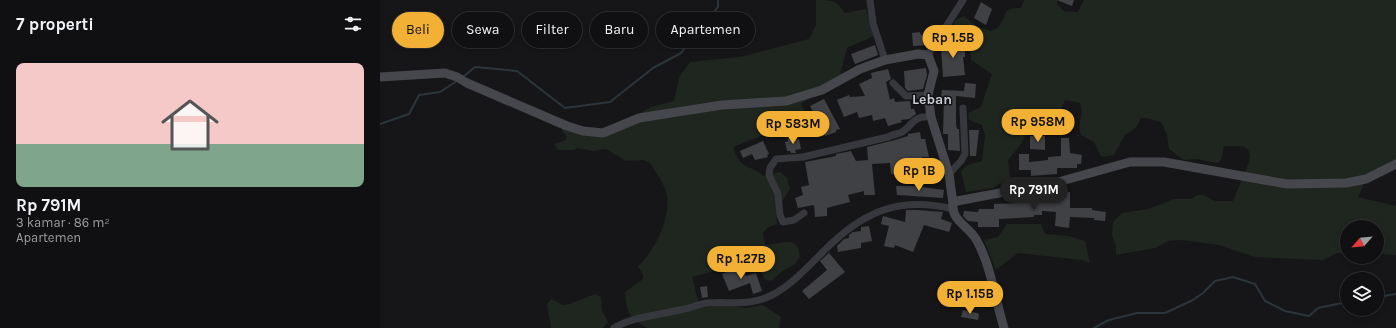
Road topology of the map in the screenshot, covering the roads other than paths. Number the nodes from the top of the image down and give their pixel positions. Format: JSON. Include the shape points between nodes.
{"nodes":[{"id":1,"x":870,"y":0,"type":"edge"},
{"id":2,"x":963,"y":0,"type":"edge"},
{"id":3,"x":928,"y":55,"type":"junction"},
{"id":4,"x":885,"y":60,"type":"junction"},
{"id":5,"x":380,"y":78,"type":"edge"},
{"id":6,"x":893,"y":83,"type":"dead end"},
{"id":7,"x":928,"y":95,"type":"junction"},
{"id":8,"x":963,"y":108,"type":"dead end"},
{"id":9,"x":931,"y":117,"type":"junction"},
{"id":10,"x":1396,"y":164,"type":"edge"},
{"id":11,"x":949,"y":174,"type":"junction"},
{"id":12,"x":953,"y":206,"type":"junction"},
{"id":13,"x":804,"y":213,"type":"dead end"},
{"id":14,"x":614,"y":328,"type":"edge"},
{"id":15,"x":1004,"y":328,"type":"edge"}],
"edges":[{"from":1,"to":4,"type":"street","via":[[873,23]]},
{"from":2,"to":3,"type":"street"},
{"from":3,"to":4,"type":"street","via":[[918,54]]},
{"from":3,"to":7,"type":"street","via":[[934,70]]},
{"from":4,"to":5,"type":"street","via":[[860,69],[822,90],[786,101],[722,106],[639,118],[602,133],[567,126],[445,73]]},
{"from":6,"to":7,"type":"street","via":[[906,96]]},
{"from":7,"to":9,"type":"street"},
{"from":8,"to":11,"type":"street","via":[[965,154]]},
{"from":9,"to":11,"type":"street"},
{"from":9,"to":13,"type":"street","via":[[922,116],[901,132],[888,137],[803,157],[776,159],[769,174],[778,194],[783,222],[794,220]]},
{"from":10,"to":12,"type":"street","via":[[1366,178],[1346,183],[1287,184],[1164,162],[1130,162],[1058,182]]},
{"from":11,"to":12,"type":"street"},
{"from":12,"to":14,"type":"street","via":[[906,204],[892,206],[872,215],[832,244],[780,290],[761,300],[742,304],[700,304],[638,319]]},
{"from":12,"to":15,"type":"street","via":[[956,218],[976,240],[988,268]]}]}
